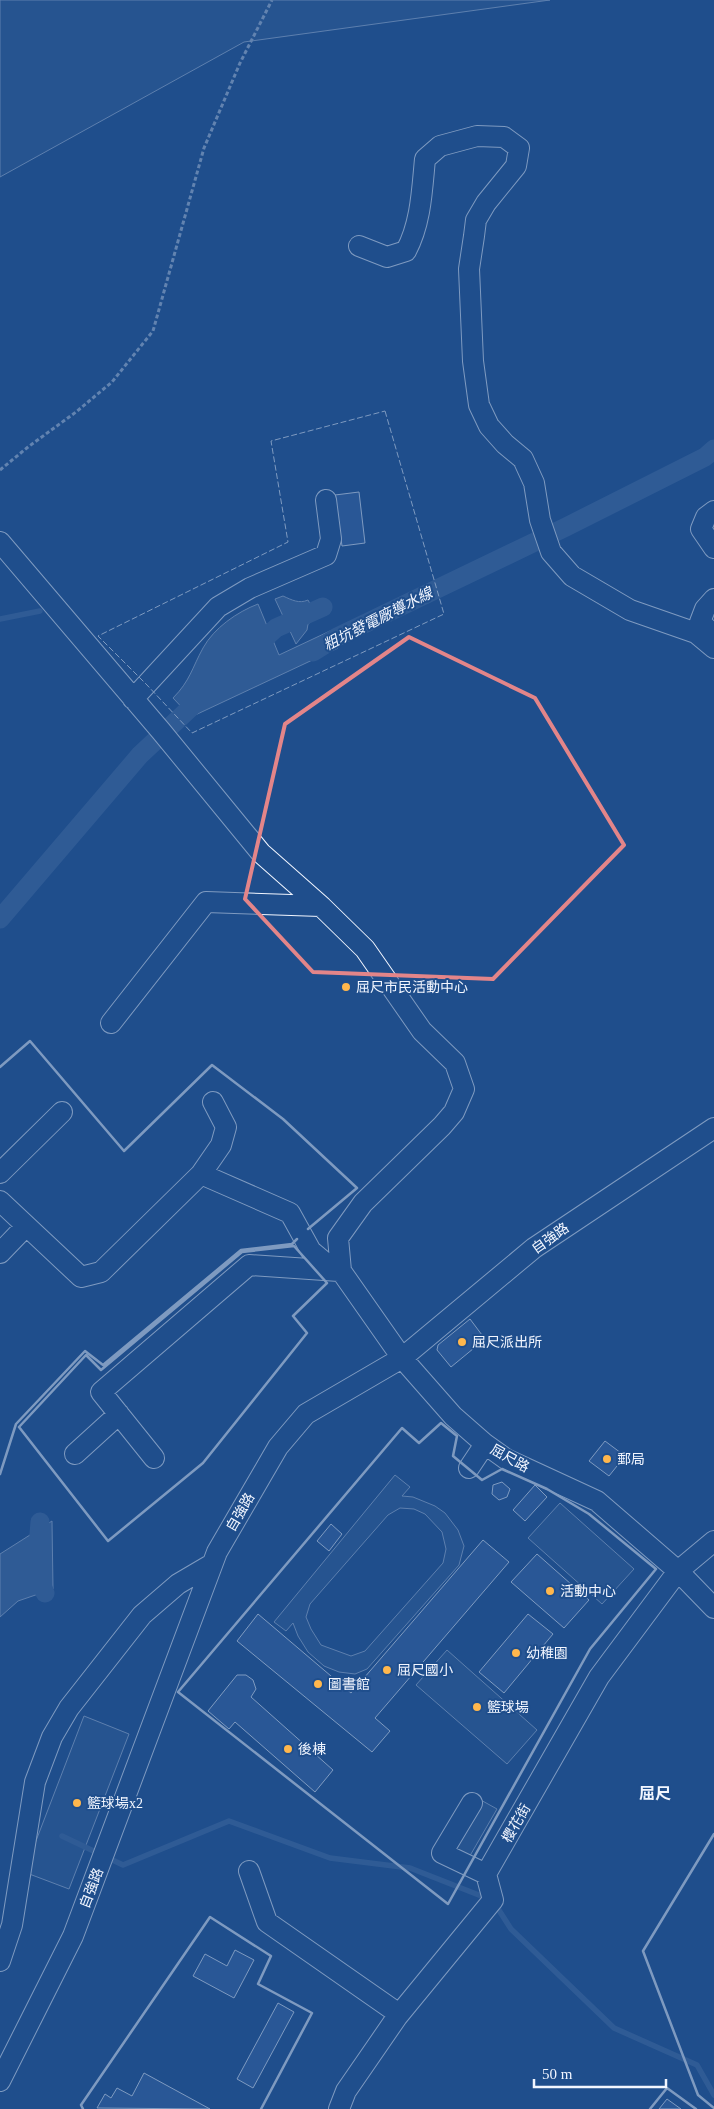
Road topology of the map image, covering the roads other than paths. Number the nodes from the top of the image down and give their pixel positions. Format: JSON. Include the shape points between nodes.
{"nodes":[{"id":1,"x":358,"y":246,"type":"dead end"},
{"id":2,"x":326,"y":500,"type":"dead end"},
{"id":3,"x":714,"y":511,"type":"edge"},
{"id":4,"x":0,"y":542,"type":"edge"},
{"id":5,"x":714,"y":548,"type":"edge"},
{"id":6,"x":714,"y":599,"type":"edge"},
{"id":7,"x":714,"y":635,"type":"edge"},
{"id":8,"x":714,"y":648,"type":"edge"},
{"id":9,"x":133,"y":699,"type":"junction"},
{"id":10,"x":321,"y":906,"type":"junction"},
{"id":11,"x":111,"y":1023,"type":"dead end"},
{"id":12,"x":213,"y":1102,"type":"dead end"},
{"id":13,"x":62,"y":1112,"type":"dead end"},
{"id":14,"x":714,"y":1128,"type":"edge"},
{"id":15,"x":0,"y":1173,"type":"edge"},
{"id":16,"x":201,"y":1174,"type":"junction"},
{"id":17,"x":0,"y":1201,"type":"edge"},
{"id":18,"x":26,"y":1226,"type":"junction"},
{"id":19,"x":0,"y":1253,"type":"edge"},
{"id":20,"x":338,"y":1271,"type":"junction"},
{"id":21,"x":402,"y":1358,"type":"junction"},
{"id":22,"x":119,"y":1414,"type":"junction"},
{"id":23,"x":485,"y":1444,"type":"junction"},
{"id":24,"x":75,"y":1454,"type":"dead end"},
{"id":25,"x":154,"y":1458,"type":"dead end"},
{"id":26,"x":469,"y":1468,"type":"dead end"},
{"id":27,"x":714,"y":1541,"type":"edge"},
{"id":28,"x":212,"y":1564,"type":"junction"},
{"id":29,"x":678,"y":1571,"type":"junction"},
{"id":30,"x":714,"y":1608,"type":"edge"},
{"id":31,"x":472,"y":1803,"type":"dead end"},
{"id":32,"x":249,"y":1871,"type":"dead end"},
{"id":33,"x":486,"y":1874,"type":"junction"},
{"id":34,"x":0,"y":1961,"type":"edge"},
{"id":35,"x":398,"y":2014,"type":"junction"},
{"id":36,"x":0,"y":2081,"type":"edge"},
{"id":37,"x":339,"y":2109,"type":"edge"}],
"edges":[{"from":1,"to":8,"type":"street","via":[[387,257],[406,251],[420,209],[425,159],[440,146],[477,136],[504,138],[519,148],[516,166],[476,220],[469,269],[473,361],[479,405],[489,426],[523,460],[534,482],[540,520],[551,552],[572,576],[630,610],[696,633]]},
{"from":2,"to":9,"type":"street","via":[[331,539],[326,555],[250,588],[218,607]]},
{"from":3,"to":5,"type":"street","via":[[706,517],[701,529]]},
{"from":4,"to":9,"type":"street"},
{"from":6,"to":7,"type":"street","via":[[700,622]]},
{"from":9,"to":10,"type":"street","via":[[261,853]]},
{"from":10,"to":11,"type":"street","via":[[206,902]]},
{"from":10,"to":20,"type":"street","via":[[365,949],[422,1031],[454,1063],[464,1089],[454,1112],[363,1202],[338,1238]]},
{"from":12,"to":16,"type":"street","via":[[226,1127],[221,1145]]},
{"from":13,"to":15,"type":"street"},
{"from":14,"to":21,"type":"street","name":"自強路","via":[[534,1248]]},
{"from":16,"to":18,"type":"street","via":[[101,1272],[81,1277]]},
{"from":16,"to":20,"type":"street","via":[[290,1212],[311,1251]]},
{"from":17,"to":18,"type":"street"},
{"from":18,"to":19,"type":"street"},
{"from":20,"to":21,"type":"street","name":"屈尺路"},
{"from":20,"to":22,"type":"street","via":[[248,1265],[101,1392]]},
{"from":21,"to":23,"type":"street","name":"屈尺路","via":[[453,1416]]},
{"from":21,"to":28,"type":"street","name":"自強路","via":[[306,1414],[278,1446]]},
{"from":22,"to":24,"type":"street"},
{"from":22,"to":25,"type":"street"},
{"from":23,"to":26,"type":"street"},
{"from":23,"to":29,"type":"street","name":"屈尺路","via":[[506,1459],[597,1501]]},
{"from":27,"to":29,"type":"street","name":"櫻花街"},
{"from":28,"to":34,"type":"street","via":[[178,1584],[142,1615],[68,1708],[35,1782],[12,1925]]},
{"from":28,"to":36,"type":"street","name":"自強路","via":[[72,1936]]},
{"from":29,"to":30,"type":"street","name":"屈尺路"},
{"from":29,"to":33,"type":"street","name":"櫻花街","via":[[599,1677]]},
{"from":31,"to":33,"type":"street","via":[[442,1853]]},
{"from":32,"to":35,"type":"street","via":[[267,1922]]},
{"from":33,"to":35,"type":"street","via":[[493,1900]]},
{"from":35,"to":37,"type":"street","via":[[346,2091]]}]}
